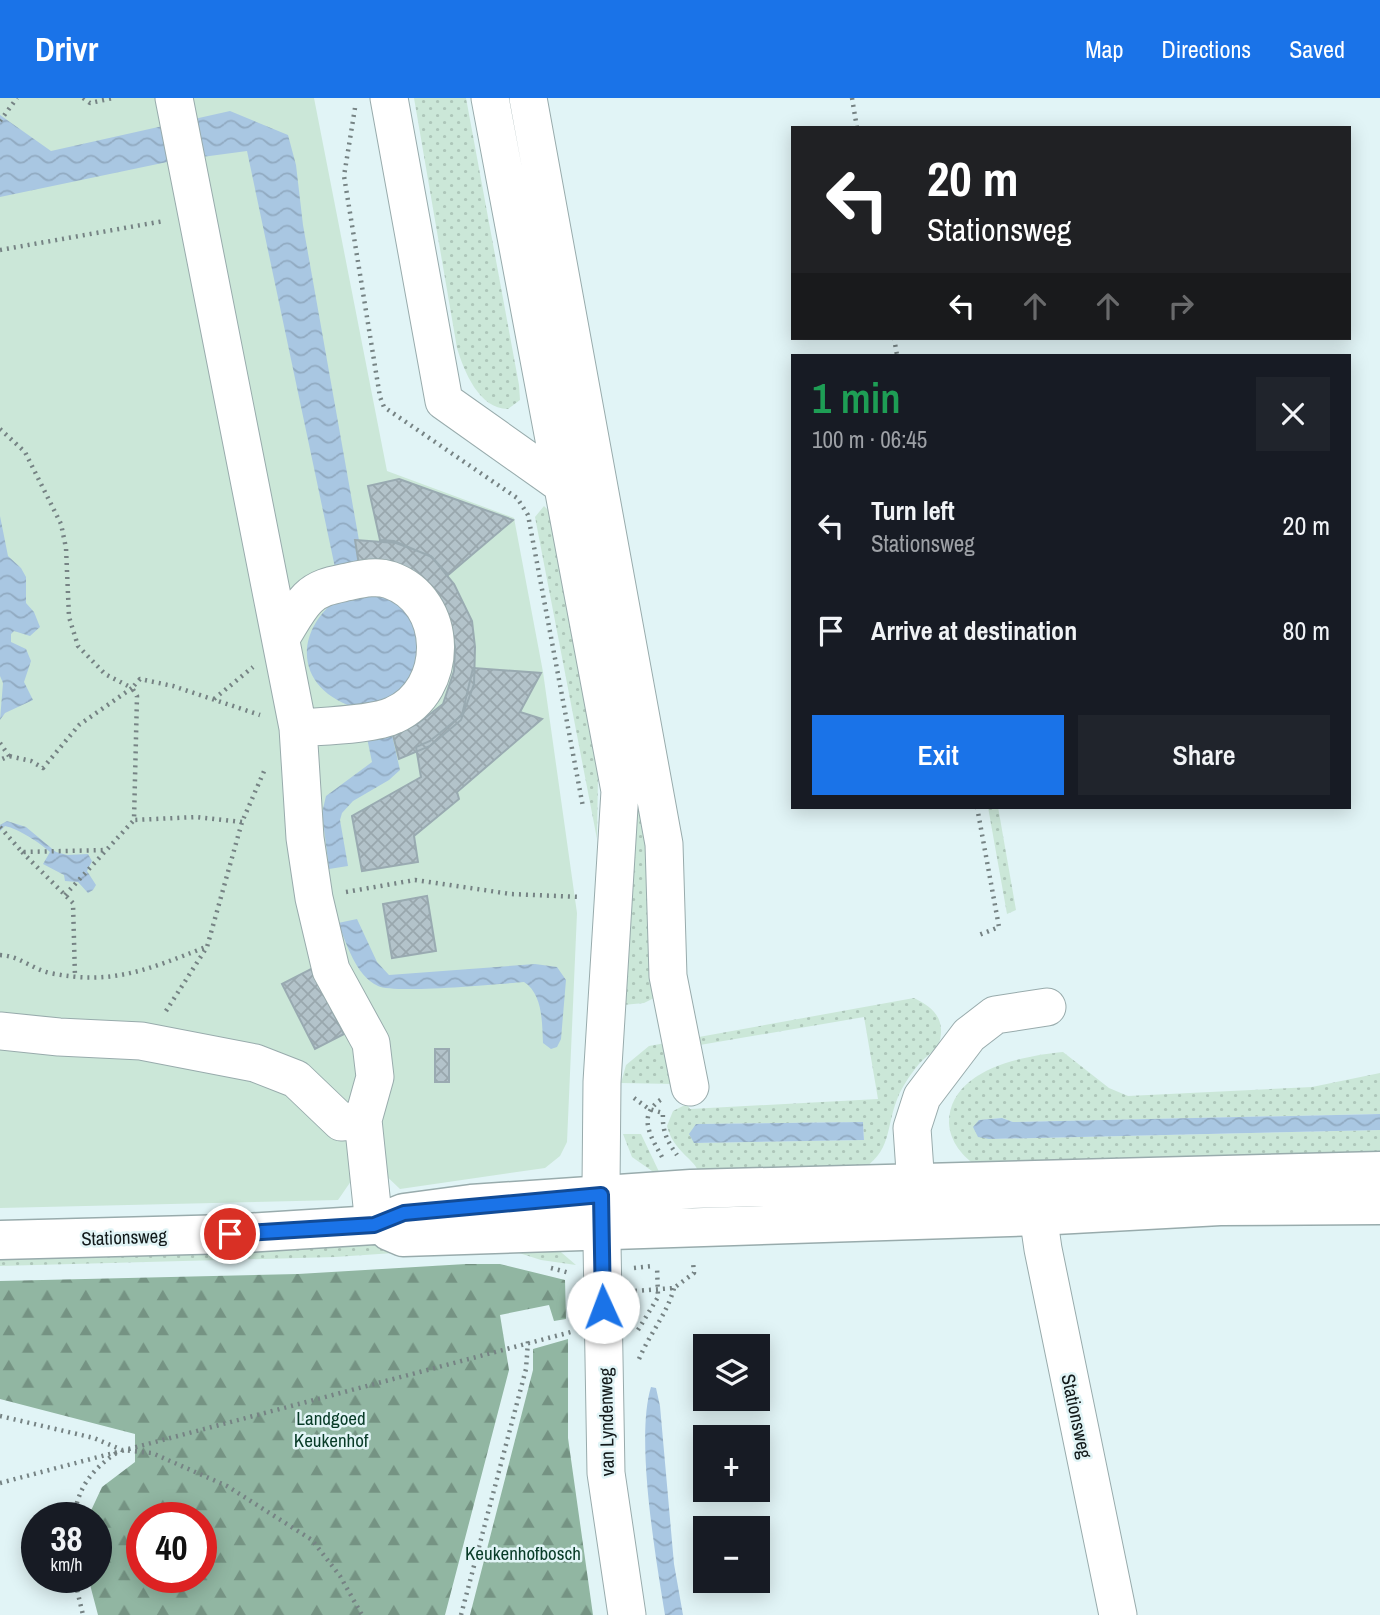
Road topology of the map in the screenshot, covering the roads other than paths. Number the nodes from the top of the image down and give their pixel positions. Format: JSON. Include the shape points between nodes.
{"nodes":[{"id":1,"x":490,"y":98,"type":"edge"},
{"id":2,"x":528,"y":98,"type":"edge"},
{"id":3,"x":372,"y":100,"type":"edge"},
{"id":4,"x":176,"y":106,"type":"edge"},
{"id":5,"x":564,"y":486,"type":"junction"},
{"id":6,"x":281,"y":638,"type":"junction"},
{"id":7,"x":298,"y":728,"type":"junction"},
{"id":8,"x":1047,"y":1007,"type":"dead end"},
{"id":9,"x":0,"y":1031,"type":"edge"},
{"id":10,"x":690,"y":1087,"type":"dead end"},
{"id":11,"x":363,"y":1120,"type":"junction"},
{"id":12,"x":1380,"y":1171,"type":"edge"},
{"id":13,"x":1035,"y":1198,"type":"junction"},
{"id":14,"x":918,"y":1202,"type":"junction"},
{"id":15,"x":1380,"y":1205,"type":"edge"},
{"id":16,"x":601,"y":1212,"type":"junction"},
{"id":17,"x":374,"y":1225,"type":"junction"},
{"id":18,"x":0,"y":1240,"type":"edge"},
{"id":19,"x":627,"y":1615,"type":"edge"},
{"id":20,"x":1118,"y":1615,"type":"edge"}],
"edges":[{"from":1,"to":5,"type":"street"},
{"from":2,"to":10,"type":"street","via":[[664,844],[668,976]]},
{"from":3,"to":5,"type":"street","via":[[444,401]]},
{"from":4,"to":6,"type":"street"},
{"from":5,"to":16,"type":"street","via":[[620,791],[602,1095]]},
{"from":6,"to":7,"type":"street"},
{"from":6,"to":7,"type":"street","via":[[308,598],[331,585],[369,577],[406,588],[426,611],[437,640],[434,670],[420,697],[377,718]]},
{"from":7,"to":11,"type":"street","via":[[314,898],[331,970],[371,1043],[374,1077]]},
{"from":8,"to":14,"type":"street","via":[[995,1015],[970,1035],[922,1097],[912,1128]]},
{"from":9,"to":11,"type":"street","via":[[141,1041],[255,1063],[296,1079],[341,1122]]},
{"from":11,"to":17,"type":"street"},
{"from":12,"to":13,"type":"main road","name":"Stationsweg"},
{"from":13,"to":14,"type":"main road","name":"Stationsweg"},
{"from":13,"to":15,"type":"main road","name":"Stationsweg","via":[[1220,1206]]},
{"from":13,"to":20,"type":"street","name":"Stationsweg"},
{"from":14,"to":16,"type":"main road","name":"Stationsweg"},
{"from":16,"to":17,"type":"main road","name":"Stationsweg","via":[[404,1213]]},
{"from":16,"to":19,"type":"street","name":"van Lyndenweg","via":[[606,1473]]},
{"from":17,"to":18,"type":"main road","name":"Stationsweg"}]}
